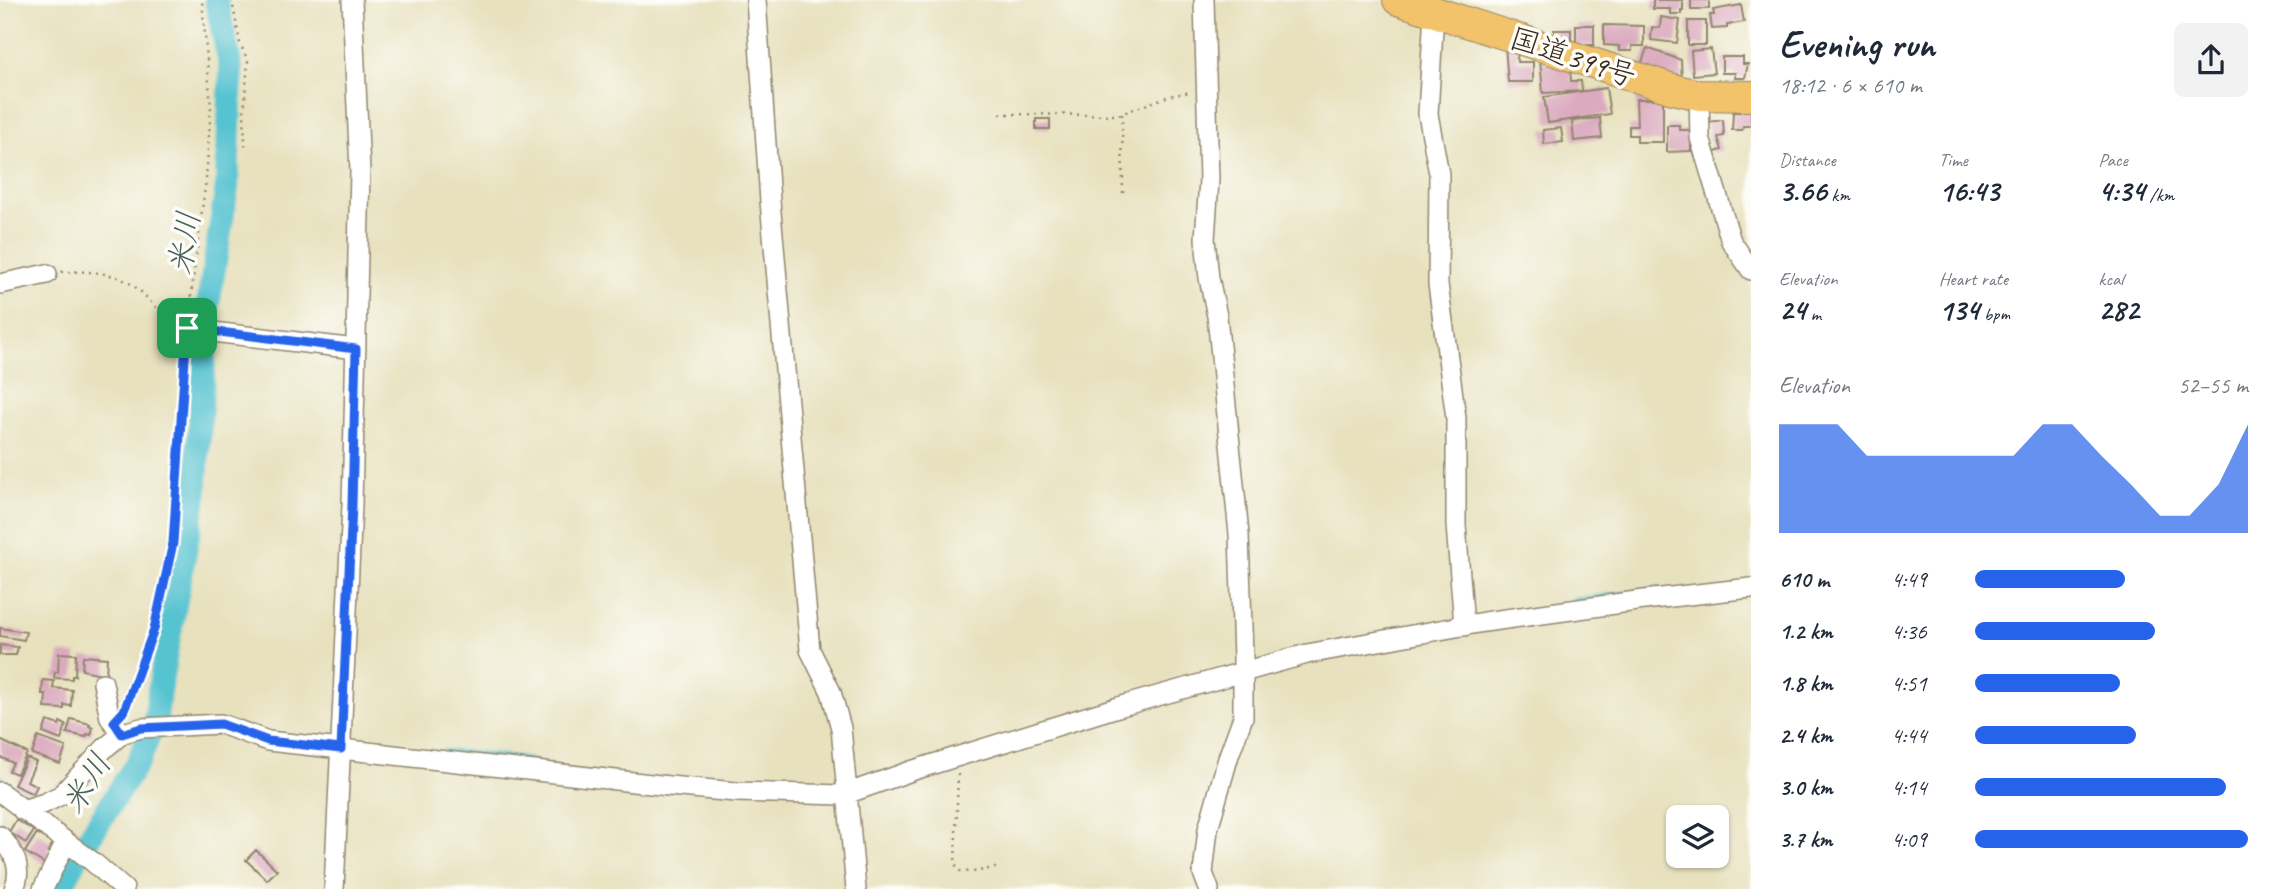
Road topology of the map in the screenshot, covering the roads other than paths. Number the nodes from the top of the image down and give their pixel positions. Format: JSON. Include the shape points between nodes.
{"nodes":[{"id":1,"x":352,"y":0,"type":"edge"},
{"id":2,"x":756,"y":0,"type":"edge"},
{"id":3,"x":1204,"y":0,"type":"edge"},
{"id":4,"x":1398,"y":0,"type":"edge"},
{"id":5,"x":1434,"y":12,"type":"junction"},
{"id":6,"x":1699,"y":95,"type":"junction"},
{"id":7,"x":1751,"y":96,"type":"edge"},
{"id":8,"x":1751,"y":270,"type":"edge"},
{"id":9,"x":47,"y":274,"type":"road end"},
{"id":10,"x":0,"y":284,"type":"edge"},
{"id":11,"x":193,"y":328,"type":"road end"},
{"id":12,"x":356,"y":349,"type":"junction"},
{"id":13,"x":1751,"y":588,"type":"edge"},
{"id":14,"x":1464,"y":621,"type":"junction"},
{"id":15,"x":1243,"y":665,"type":"junction"},
{"id":16,"x":103,"y":683,"type":"dead end"},
{"id":17,"x":118,"y":728,"type":"junction"},
{"id":18,"x":341,"y":749,"type":"junction"},
{"id":19,"x":848,"y":787,"type":"junction"},
{"id":20,"x":2,"y":797,"type":"edge"},
{"id":21,"x":22,"y":810,"type":"junction"},
{"id":22,"x":0,"y":836,"type":"edge"},
{"id":23,"x":65,"y":841,"type":"junction"},
{"id":24,"x":14,"y":889,"type":"edge"},
{"id":25,"x":43,"y":889,"type":"edge"},
{"id":26,"x":124,"y":889,"type":"edge"},
{"id":27,"x":334,"y":889,"type":"edge"},
{"id":28,"x":856,"y":889,"type":"edge"},
{"id":29,"x":1209,"y":889,"type":"edge"}],
"edges":[{"from":1,"to":12,"type":"street","via":[[360,171]]},
{"from":2,"to":19,"type":"street","via":[[810,650],[831,692],[841,728]]},
{"from":3,"to":15,"type":"street","via":[[1209,191],[1205,239],[1239,534]]},
{"from":4,"to":5,"type":"highway","name":"国道399号"},
{"from":5,"to":6,"type":"highway","name":"国道399号"},
{"from":5,"to":14,"type":"street","via":[[1427,114],[1439,174],[1438,284],[1456,418],[1456,525]]},
{"from":6,"to":7,"type":"highway","name":"国道399号"},
{"from":6,"to":8,"type":"street","via":[[1700,138],[1731,241]]},
{"from":9,"to":10,"type":"street"},
{"from":11,"to":12,"type":"street"},
{"from":12,"to":18,"type":"street"},
{"from":13,"to":14,"type":"street"},
{"from":14,"to":15,"type":"street"},
{"from":15,"to":19,"type":"street"},
{"from":15,"to":29,"type":"street","via":[[1243,716],[1208,829],[1203,873]]},
{"from":16,"to":17,"type":"street","via":[[107,707]]},
{"from":17,"to":18,"type":"street","via":[[221,724],[268,741]]},
{"from":17,"to":21,"type":"street","via":[[61,795]]},
{"from":18,"to":19,"type":"street","via":[[736,792],[843,795]]},
{"from":18,"to":27,"type":"street"},
{"from":19,"to":28,"type":"street"},
{"from":20,"to":21,"type":"street"},
{"from":21,"to":23,"type":"street"},
{"from":22,"to":24,"type":"street","via":[[19,870]]},
{"from":23,"to":25,"type":"street"},
{"from":23,"to":26,"type":"street"}]}
